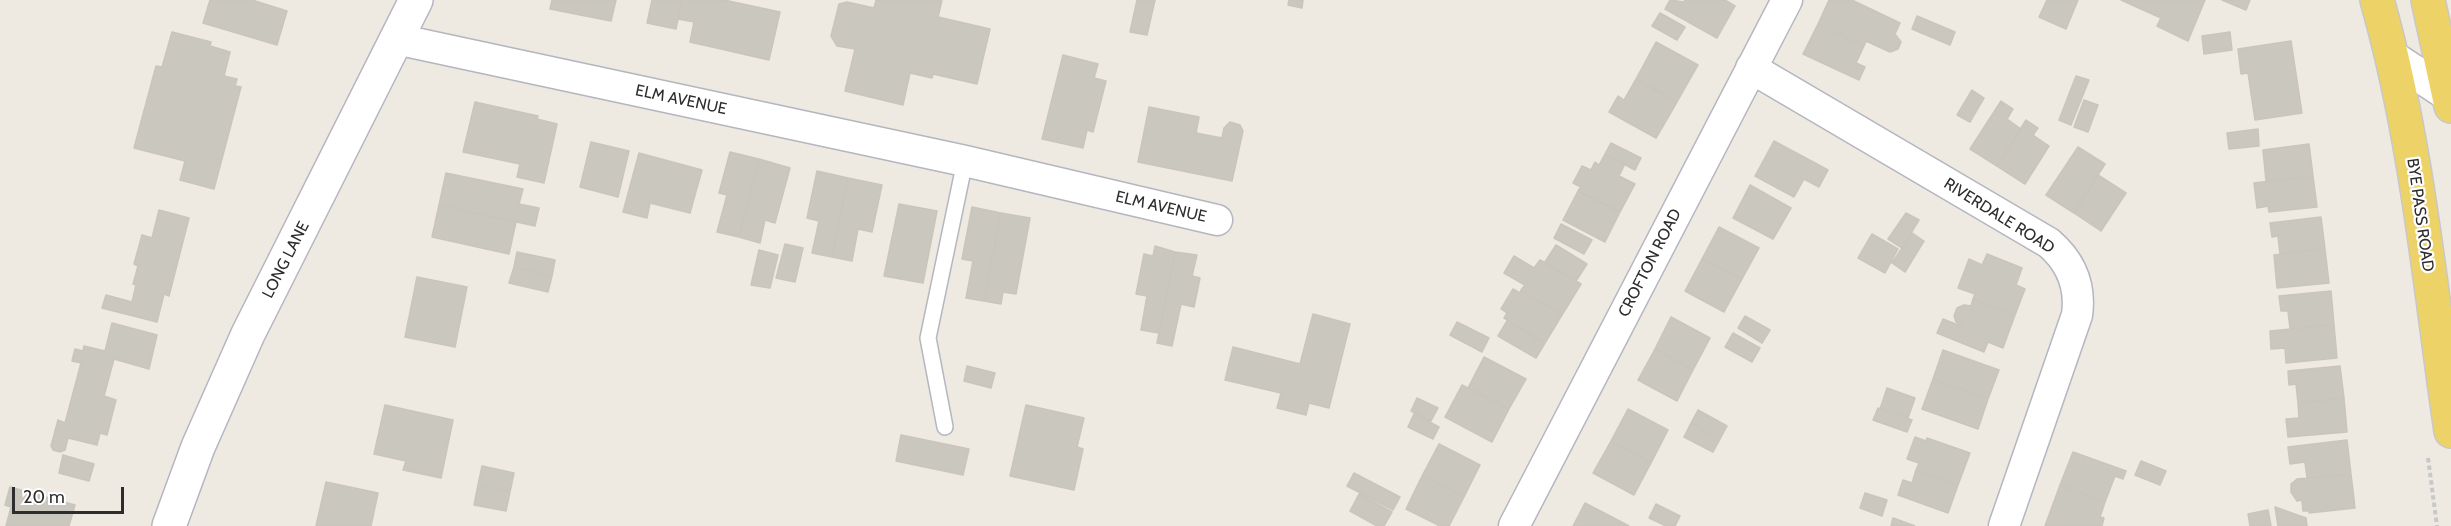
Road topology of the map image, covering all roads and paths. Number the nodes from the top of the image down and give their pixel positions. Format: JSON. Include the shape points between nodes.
{"nodes":[{"id":1,"x":416,"y":0,"type":"edge"},
{"id":2,"x":1787,"y":0,"type":"edge"},
{"id":3,"x":2377,"y":0,"type":"edge"},
{"id":4,"x":2428,"y":0,"type":"edge"},
{"id":5,"x":396,"y":39,"type":"junction"},
{"id":6,"x":2445,"y":46,"type":"edge"},
{"id":7,"x":2393,"y":58,"type":"junction"},
{"id":8,"x":1751,"y":68,"type":"junction"},
{"id":9,"x":2450,"y":99,"type":"edge"},
{"id":10,"x":965,"y":161,"type":"junction"},
{"id":11,"x":1217,"y":220,"type":"dead end"},
{"id":12,"x":945,"y":427,"type":"dead end"},
{"id":13,"x":2451,"y":431,"type":"edge"},
{"id":14,"x":169,"y":526,"type":"edge"},
{"id":15,"x":1514,"y":526,"type":"edge"},
{"id":16,"x":2004,"y":526,"type":"edge"}],
"edges":[{"from":1,"to":5,"type":"street","name":"LONG LANE"},
{"from":2,"to":8,"type":"street","name":"CROFTON ROAD"},
{"from":3,"to":7,"type":"main road","name":"BYE PASS ROAD"},
{"from":4,"to":6,"type":"main road"},
{"from":5,"to":10,"type":"street","name":"ELM AVENUE"},
{"from":5,"to":14,"type":"street","name":"LONG LANE","via":[[248,334],[198,447]]},
{"from":6,"to":9,"type":"main road"},
{"from":7,"to":9,"type":"street"},
{"from":7,"to":13,"type":"main road","name":"BYE PASS ROAD"},
{"from":8,"to":15,"type":"street","name":"CROFTON ROAD"},
{"from":8,"to":16,"type":"street","name":"RIVERDALE ROAD","via":[[2049,243],[2070,268],[2077,287],[2077,315]]},
{"from":10,"to":11,"type":"street","name":"ELM AVENUE"},
{"from":10,"to":12,"type":"lane","via":[[928,338]]}]}
